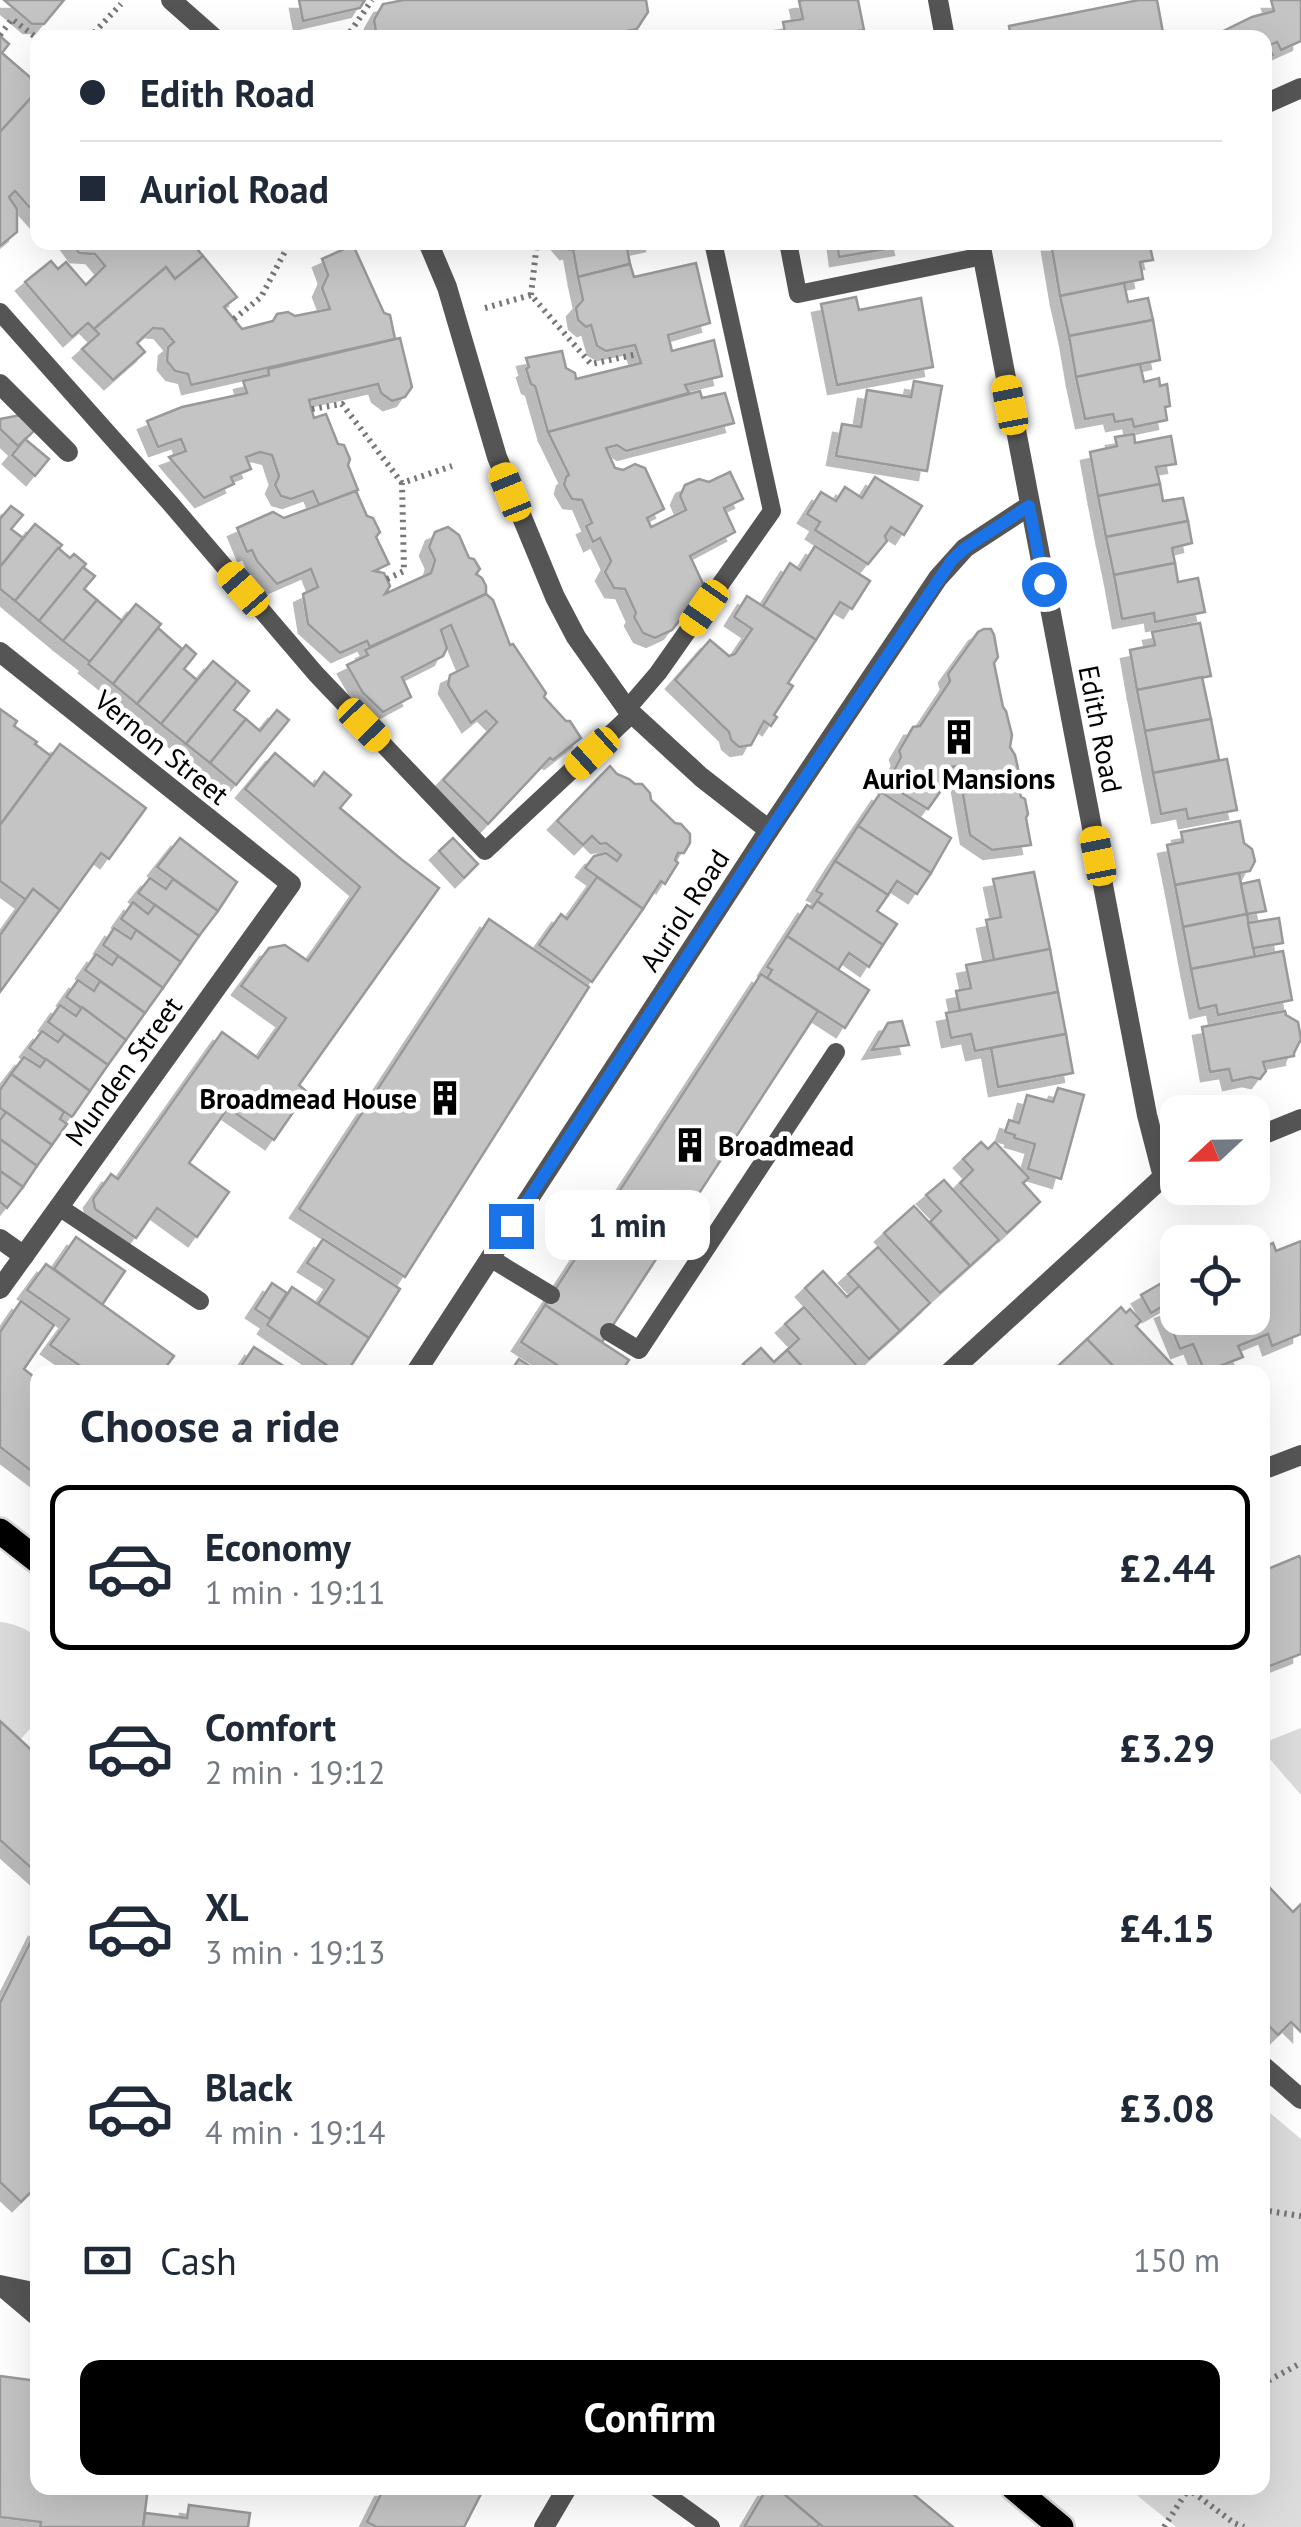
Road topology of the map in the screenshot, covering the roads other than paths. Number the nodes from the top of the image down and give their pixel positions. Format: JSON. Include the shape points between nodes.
{"nodes":[{"id":1,"x":170,"y":0,"type":"edge"},
{"id":2,"x":938,"y":0,"type":"edge"},
{"id":3,"x":205,"y":30,"type":"edge"},
{"id":4,"x":944,"y":30,"type":"edge"},
{"id":5,"x":1301,"y":88,"type":"edge"},
{"id":6,"x":1272,"y":101,"type":"edge"},
{"id":7,"x":431,"y":250,"type":"edge"},
{"id":8,"x":715,"y":250,"type":"edge"},
{"id":9,"x":790,"y":250,"type":"edge"},
{"id":10,"x":977,"y":250,"type":"edge"},
{"id":11,"x":981,"y":250,"type":"edge"},
{"id":12,"x":0,"y":312,"type":"edge"},
{"id":13,"x":0,"y":384,"type":"edge"},
{"id":14,"x":68,"y":452,"type":"dead end"},
{"id":15,"x":1029,"y":506,"type":"junction"},
{"id":16,"x":0,"y":652,"type":"edge"},
{"id":17,"x":630,"y":711,"type":"junction"},
{"id":18,"x":770,"y":830,"type":"junction"},
{"id":19,"x":291,"y":884,"type":"joint"},
{"id":20,"x":836,"y":1052,"type":"dead end"},
{"id":21,"x":1301,"y":1119,"type":"edge"},
{"id":22,"x":1270,"y":1132,"type":"edge"},
{"id":23,"x":1160,"y":1147,"type":"edge"},
{"id":24,"x":1160,"y":1183,"type":"edge"},
{"id":25,"x":60,"y":1206,"type":"junction"},
{"id":26,"x":0,"y":1238,"type":"edge"},
{"id":27,"x":24,"y":1256,"type":"junction"},
{"id":28,"x":490,"y":1258,"type":"junction"},
{"id":29,"x":0,"y":1290,"type":"edge"},
{"id":30,"x":551,"y":1295,"type":"dead end"},
{"id":31,"x":200,"y":1301,"type":"dead end"},
{"id":32,"x":609,"y":1332,"type":"dead end"},
{"id":33,"x":421,"y":1365,"type":"edge"},
{"id":34,"x":958,"y":1365,"type":"edge"},
{"id":35,"x":1301,"y":1455,"type":"edge"},
{"id":36,"x":1270,"y":1467,"type":"edge"},
{"id":37,"x":0,"y":1531,"type":"edge"},
{"id":38,"x":30,"y":1555,"type":"edge"},
{"id":39,"x":1270,"y":2072,"type":"edge"},
{"id":40,"x":1301,"y":2099,"type":"edge"},
{"id":41,"x":0,"y":2285,"type":"edge"},
{"id":42,"x":30,"y":2291,"type":"edge"},
{"id":43,"x":30,"y":2311,"type":"edge"},
{"id":44,"x":563,"y":2495,"type":"edge"},
{"id":45,"x":667,"y":2495,"type":"edge"},
{"id":46,"x":1022,"y":2495,"type":"edge"},
{"id":47,"x":544,"y":2527,"type":"edge"},
{"id":48,"x":710,"y":2527,"type":"edge"},
{"id":49,"x":1061,"y":2527,"type":"edge"}],
"edges":[{"from":1,"to":3,"type":"street"},
{"from":2,"to":4,"type":"street"},
{"from":5,"to":6,"type":"street"},
{"from":7,"to":17,"type":"street","via":[[497,457],[547,580],[576,637]]},
{"from":8,"to":17,"type":"lane","via":[[772,511]]},
{"from":9,"to":10,"type":"lane","via":[[798,294]]},
{"from":11,"to":15,"type":"street","name":"Edith Road"},
{"from":12,"to":17,"type":"lane","via":[[316,674],[484,852]]},
{"from":13,"to":14,"type":"street"},
{"from":15,"to":18,"type":"street","name":"Auriol Road","via":[[952,560]]},
{"from":15,"to":23,"type":"street","name":"Edith Road","via":[[1148,1115]]},
{"from":16,"to":19,"type":"street","name":"Vernon Street"},
{"from":17,"to":18,"type":"street"},
{"from":18,"to":28,"type":"street","name":"Auriol Road"},
{"from":19,"to":25,"type":"street","name":"Munden Street"},
{"from":20,"to":32,"type":"lane","via":[[639,1350]]},
{"from":21,"to":22,"type":"street"},
{"from":24,"to":34,"type":"street","name":"Edith Road"},
{"from":25,"to":27,"type":"street","name":"Munden Street"},
{"from":25,"to":31,"type":"lane"},
{"from":26,"to":27,"type":"street"},
{"from":27,"to":29,"type":"street","name":"Munden Street"},
{"from":28,"to":30,"type":"lane"},
{"from":28,"to":33,"type":"street","name":"Auriol Road"},
{"from":35,"to":36,"type":"street"},
{"from":37,"to":38,"type":"main road"},
{"from":39,"to":40,"type":"street"},
{"from":41,"to":42,"type":"lane"},
{"from":41,"to":43,"type":"lane"},
{"from":44,"to":47,"type":"street"},
{"from":45,"to":48,"type":"lane"},
{"from":46,"to":49,"type":"main road"}]}
